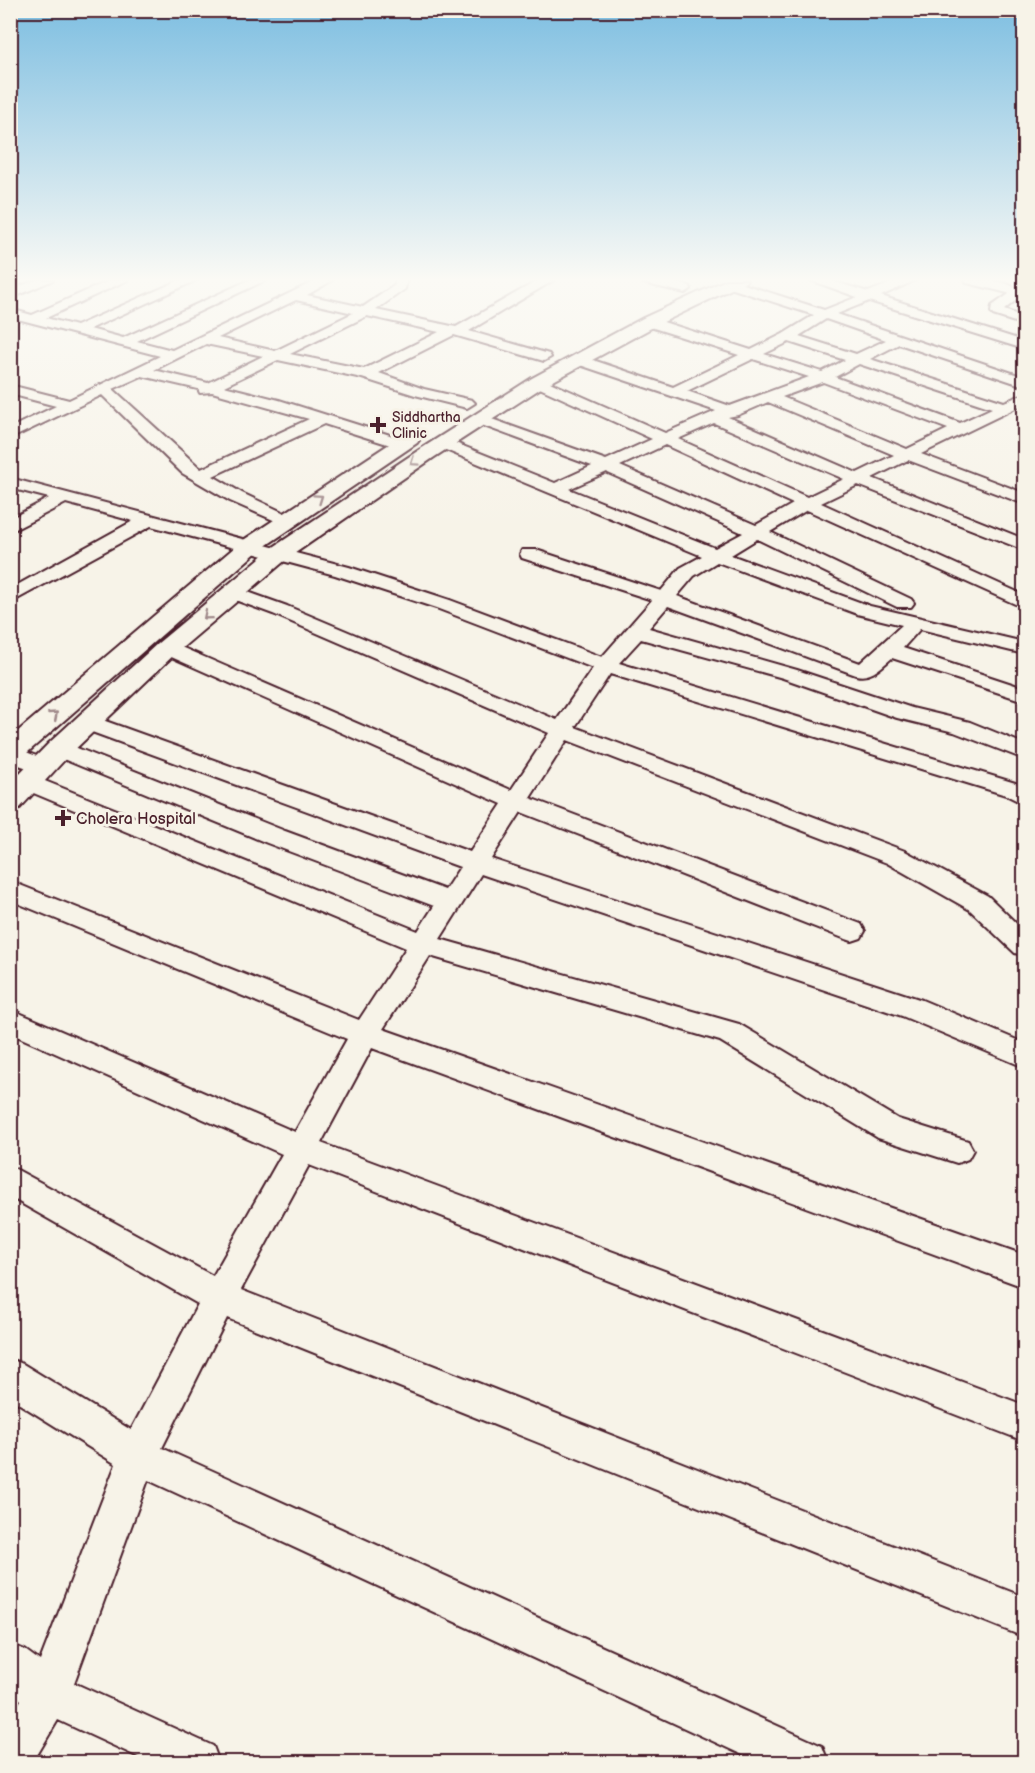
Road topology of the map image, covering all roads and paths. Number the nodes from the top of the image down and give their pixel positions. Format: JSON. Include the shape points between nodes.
{"nodes":[{"id":1,"x":158,"y":363,"type":"edge"},
{"id":2,"x":262,"y":363,"type":"edge"},
{"id":3,"x":314,"y":363,"type":"edge"},
{"id":4,"x":389,"y":363,"type":"edge"},
{"id":5,"x":534,"y":363,"type":"edge"},
{"id":6,"x":574,"y":363,"type":"edge"},
{"id":7,"x":587,"y":363,"type":"edge"},
{"id":8,"x":734,"y":363,"type":"edge"},
{"id":9,"x":779,"y":363,"type":"edge"},
{"id":10,"x":852,"y":363,"type":"edge"},
{"id":11,"x":870,"y":363,"type":"edge"},
{"id":12,"x":967,"y":363,"type":"edge"},
{"id":13,"x":141,"y":371,"type":"junction"},
{"id":14,"x":366,"y":374,"type":"junction"},
{"id":15,"x":823,"y":377,"type":"junction"},
{"id":16,"x":538,"y":382,"type":"junction"},
{"id":17,"x":1024,"y":382,"type":"edge"},
{"id":18,"x":211,"y":387,"type":"junction"},
{"id":19,"x":10,"y":389,"type":"edge"},
{"id":20,"x":104,"y":389,"type":"junction"},
{"id":21,"x":674,"y":392,"type":"junction"},
{"id":22,"x":188,"y":398,"type":"dead end"},
{"id":23,"x":770,"y":398,"type":"junction"},
{"id":24,"x":467,"y":403,"type":"junction"},
{"id":25,"x":71,"y":405,"type":"junction"},
{"id":26,"x":1010,"y":409,"type":"edge"},
{"id":27,"x":733,"y":412,"type":"junction"},
{"id":28,"x":714,"y":417,"type":"junction"},
{"id":29,"x":324,"y":418,"type":"junction"},
{"id":30,"x":481,"y":420,"type":"junction"},
{"id":31,"x":962,"y":429,"type":"junction"},
{"id":32,"x":438,"y":430,"type":"junction"},
{"id":33,"x":10,"y":434,"type":"edge"},
{"id":34,"x":664,"y":440,"type":"junction"},
{"id":35,"x":404,"y":444,"type":"junction"},
{"id":36,"x":909,"y":455,"type":"junction"},
{"id":37,"x":607,"y":466,"type":"junction"},
{"id":38,"x":200,"y":476,"type":"junction"},
{"id":39,"x":858,"y":479,"type":"junction"},
{"id":40,"x":10,"y":483,"type":"edge"},
{"id":41,"x":556,"y":489,"type":"junction"},
{"id":42,"x":64,"y":498,"type":"junction"},
{"id":43,"x":1024,"y":499,"type":"edge"},
{"id":44,"x":806,"y":504,"type":"junction"},
{"id":45,"x":287,"y":520,"type":"junction"},
{"id":46,"x":146,"y":521,"type":"junction"},
{"id":47,"x":10,"y":527,"type":"edge"},
{"id":48,"x":754,"y":531,"type":"junction"},
{"id":49,"x":1024,"y":545,"type":"edge"},
{"id":50,"x":250,"y":546,"type":"junction"},
{"id":51,"x":280,"y":553,"type":"junction"},
{"id":52,"x":529,"y":554,"type":"dead end"},
{"id":53,"x":715,"y":555,"type":"junction"},
{"id":54,"x":234,"y":593,"type":"junction"},
{"id":55,"x":10,"y":597,"type":"edge"},
{"id":56,"x":664,"y":598,"type":"junction"},
{"id":57,"x":1024,"y":602,"type":"edge"},
{"id":58,"x":904,"y":603,"type":"dead end"},
{"id":59,"x":916,"y":622,"type":"junction"},
{"id":60,"x":636,"y":631,"type":"junction"},
{"id":61,"x":167,"y":648,"type":"junction"},
{"id":62,"x":1024,"y":648,"type":"edge"},
{"id":63,"x":889,"y":650,"type":"junction"},
{"id":64,"x":606,"y":666,"type":"junction"},
{"id":65,"x":1024,"y":695,"type":"edge"},
{"id":66,"x":88,"y":723,"type":"junction"},
{"id":67,"x":561,"y":730,"type":"junction"},
{"id":68,"x":59,"y":749,"type":"junction"},
{"id":69,"x":1024,"y":752,"type":"edge"},
{"id":70,"x":11,"y":753,"type":"edge"},
{"id":71,"x":27,"y":783,"type":"edge"},
{"id":72,"x":1024,"y":796,"type":"edge"},
{"id":73,"x":516,"y":801,"type":"junction"},
{"id":74,"x":475,"y":863,"type":"junction"},
{"id":75,"x":10,"y":890,"type":"edge"},
{"id":76,"x":450,"y":902,"type":"junction"},
{"id":77,"x":852,"y":931,"type":"dead end"},
{"id":78,"x":423,"y":944,"type":"junction"},
{"id":79,"x":1024,"y":946,"type":"edge"},
{"id":80,"x":10,"y":1020,"type":"edge"},
{"id":81,"x":365,"y":1034,"type":"junction"},
{"id":82,"x":1024,"y":1056,"type":"edge"},
{"id":83,"x":302,"y":1149,"type":"junction"},
{"id":84,"x":957,"y":1150,"type":"dead end"},
{"id":85,"x":10,"y":1180,"type":"edge"},
{"id":86,"x":1024,"y":1271,"type":"edge"},
{"id":87,"x":219,"y":1298,"type":"junction"},
{"id":88,"x":10,"y":1377,"type":"edge"},
{"id":89,"x":1024,"y":1423,"type":"edge"},
{"id":90,"x":138,"y":1456,"type":"junction"},
{"id":91,"x":1024,"y":1617,"type":"edge"},
{"id":92,"x":10,"y":1665,"type":"edge"},
{"id":93,"x":48,"y":1694,"type":"junction"},
{"id":94,"x":10,"y":1760,"type":"edge"},
{"id":95,"x":197,"y":1762,"type":"edge"},
{"id":96,"x":806,"y":1762,"type":"edge"}],
"edges":[{"from":1,"to":13,"type":"street"},
{"from":2,"to":18,"type":"street"},
{"from":3,"to":14,"type":"street"},
{"from":4,"to":14,"type":"street"},
{"from":5,"to":24,"type":"street"},
{"from":6,"to":16,"type":"street"},
{"from":7,"to":21,"type":"street"},
{"from":8,"to":21,"type":"street"},
{"from":9,"to":15,"type":"street"},
{"from":10,"to":15,"type":"street"},
{"from":11,"to":26,"type":"street"},
{"from":12,"to":17,"type":"street"},
{"from":13,"to":18,"type":"street"},
{"from":13,"to":20,"type":"street"},
{"from":14,"to":24,"type":"street"},
{"from":15,"to":23,"type":"street"},
{"from":15,"to":31,"type":"street"},
{"from":16,"to":30,"type":"street"},
{"from":16,"to":34,"type":"street"},
{"from":18,"to":22,"type":"street"},
{"from":18,"to":29,"type":"street"},
{"from":19,"to":25,"type":"street"},
{"from":20,"to":25,"type":"street"},
{"from":20,"to":38,"type":"street"},
{"from":21,"to":27,"type":"street"},
{"from":23,"to":27,"type":"street"},
{"from":23,"to":36,"type":"street"},
{"from":24,"to":32,"type":"street"},
{"from":25,"to":33,"type":"street"},
{"from":26,"to":31,"type":"street"},
{"from":27,"to":28,"type":"street"},
{"from":28,"to":34,"type":"street"},
{"from":28,"to":39,"type":"street"},
{"from":29,"to":35,"type":"street"},
{"from":29,"to":38,"type":"street"},
{"from":30,"to":32,"type":"street"},
{"from":30,"to":37,"type":"street"},
{"from":31,"to":36,"type":"street"},
{"from":32,"to":35,"type":"street"},
{"from":32,"to":41,"type":"street"},
{"from":32,"to":51,"type":"street","one_way":true},
{"from":34,"to":37,"type":"street"},
{"from":34,"to":44,"type":"street"},
{"from":45,"to":35,"type":"street","one_way":true},
{"from":36,"to":39,"type":"street"},
{"from":36,"to":43,"type":"street"},
{"from":37,"to":41,"type":"street"},
{"from":37,"to":48,"type":"street"},
{"from":38,"to":45,"type":"street"},
{"from":39,"to":44,"type":"street"},
{"from":39,"to":49,"type":"street"},
{"from":40,"to":42,"type":"street"},
{"from":41,"to":53,"type":"street"},
{"from":42,"to":46,"type":"street"},
{"from":42,"to":47,"type":"street"},
{"from":44,"to":48,"type":"street"},
{"from":44,"to":57,"type":"street"},
{"from":45,"to":50,"type":"street"},
{"from":46,"to":50,"type":"street"},
{"from":46,"to":55,"type":"street"},
{"from":48,"to":53,"type":"street"},
{"from":48,"to":58,"type":"street"},
{"from":50,"to":51,"type":"street"},
{"from":70,"to":50,"type":"street","one_way":true},
{"from":51,"to":54,"type":"street"},
{"from":51,"to":64,"type":"street","via":[[443,604]]},
{"from":52,"to":56,"type":"street"},
{"from":53,"to":56,"type":"street","via":[[687,572]]},
{"from":53,"to":59,"type":"street","via":[[864,609]]},
{"from":54,"to":61,"type":"street","one_way":true},
{"from":54,"to":67,"type":"street"},
{"from":56,"to":60,"type":"street"},
{"from":56,"to":63,"type":"street","via":[[863,671]]},
{"from":59,"to":62,"type":"street"},
{"from":59,"to":63,"type":"street"},
{"from":60,"to":64,"type":"street"},
{"from":60,"to":69,"type":"street","via":[[962,727]]},
{"from":61,"to":66,"type":"street"},
{"from":61,"to":73,"type":"street"},
{"from":63,"to":65,"type":"street"},
{"from":64,"to":67,"type":"street"},
{"from":64,"to":72,"type":"street"},
{"from":66,"to":68,"type":"street"},
{"from":66,"to":74,"type":"street"},
{"from":67,"to":73,"type":"street"},
{"from":67,"to":79,"type":"street","via":[[896,857],[979,903]]},
{"from":68,"to":71,"type":"street"},
{"from":68,"to":76,"type":"street"},
{"from":70,"to":71,"type":"street"},
{"from":71,"to":78,"type":"street"},
{"from":73,"to":74,"type":"street"},
{"from":73,"to":77,"type":"street"},
{"from":74,"to":76,"type":"street"},
{"from":74,"to":82,"type":"street","via":[[912,1008]]},
{"from":75,"to":81,"type":"street"},
{"from":76,"to":78,"type":"street"},
{"from":78,"to":81,"type":"street"},
{"from":78,"to":84,"type":"street","via":[[729,1032],[889,1129]]},
{"from":80,"to":83,"type":"street"},
{"from":81,"to":83,"type":"street"},
{"from":81,"to":86,"type":"street"},
{"from":83,"to":87,"type":"street"},
{"from":83,"to":89,"type":"street"},
{"from":85,"to":87,"type":"street"},
{"from":87,"to":90,"type":"street"},
{"from":87,"to":91,"type":"street"},
{"from":88,"to":90,"type":"street"},
{"from":90,"to":93,"type":"street"},
{"from":90,"to":96,"type":"street"},
{"from":92,"to":93,"type":"street"},
{"from":93,"to":94,"type":"street"},
{"from":93,"to":95,"type":"street"}]}
